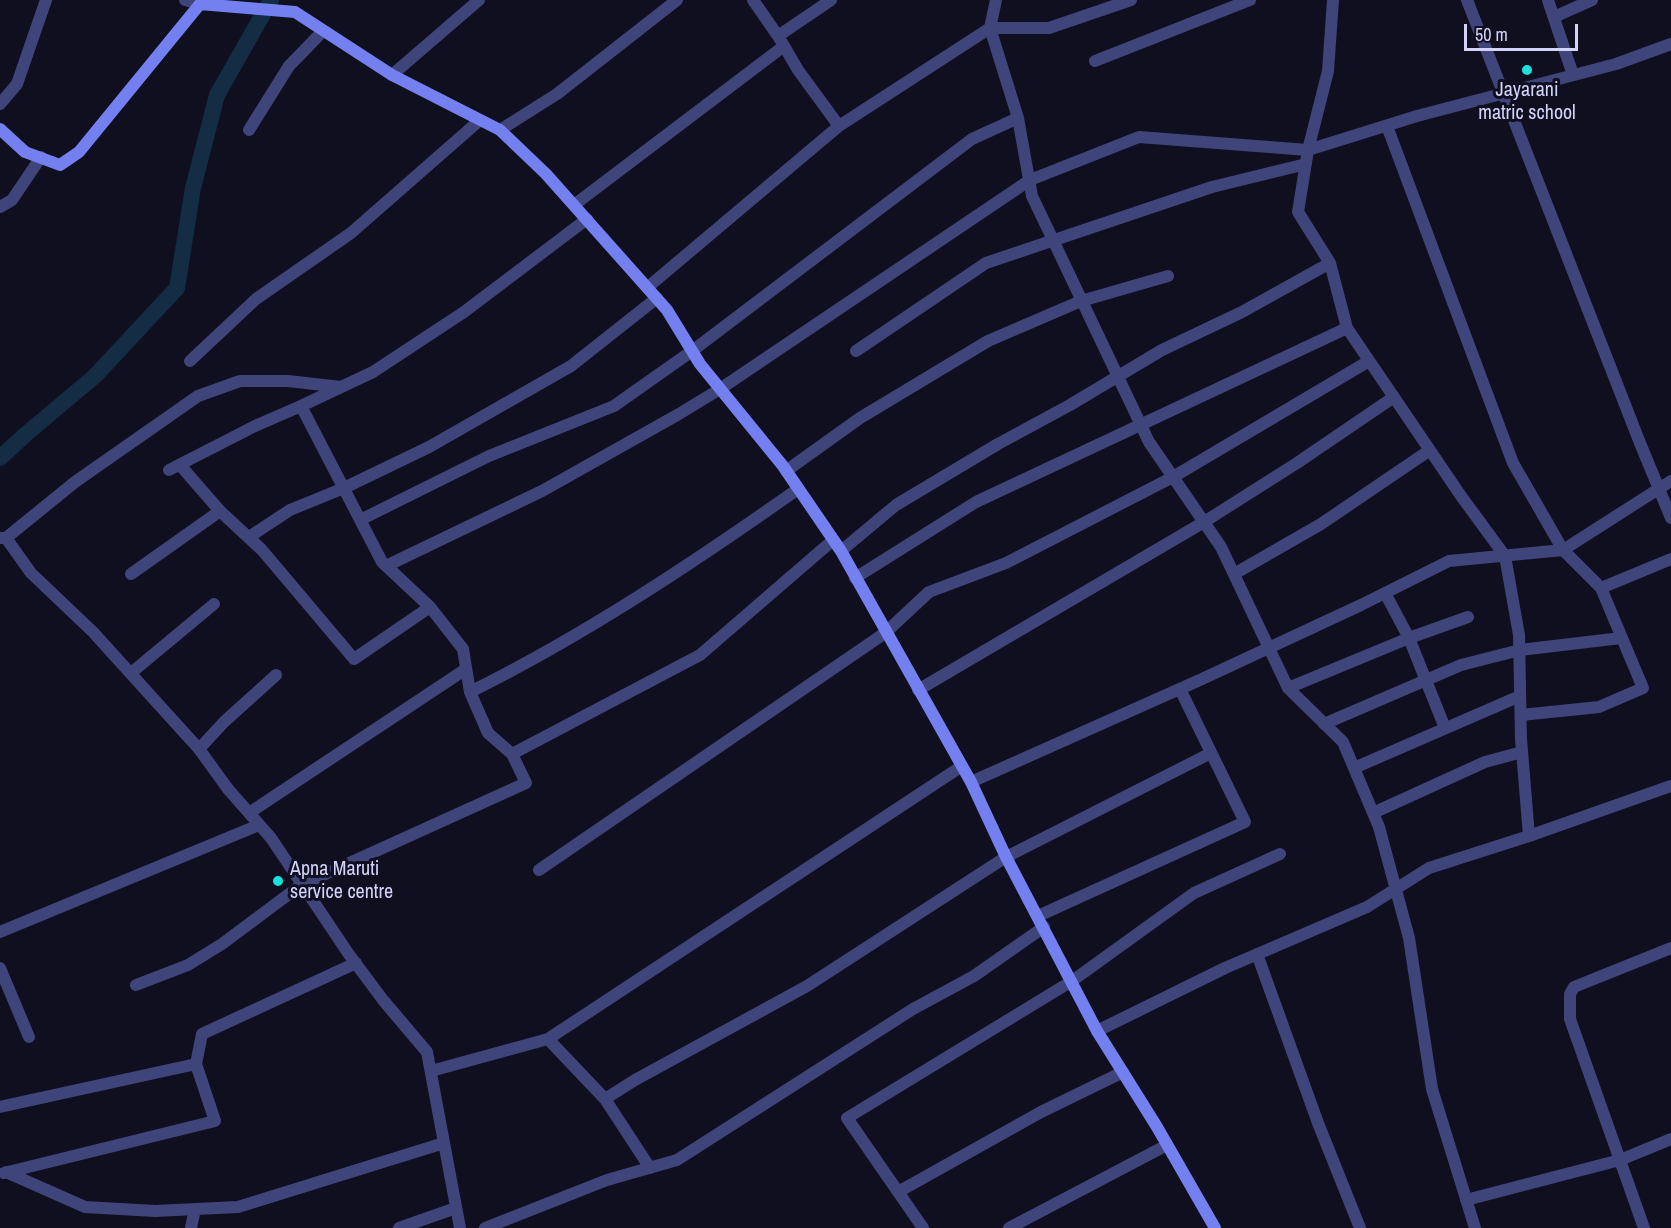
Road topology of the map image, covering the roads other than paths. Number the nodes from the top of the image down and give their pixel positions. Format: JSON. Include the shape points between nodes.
{"nodes":[{"id":1,"x":46,"y":0,"type":"edge"},
{"id":2,"x":185,"y":0,"type":"edge"},
{"id":3,"x":479,"y":0,"type":"edge"},
{"id":4,"x":677,"y":0,"type":"edge"},
{"id":5,"x":753,"y":0,"type":"edge"},
{"id":6,"x":831,"y":0,"type":"edge"},
{"id":7,"x":996,"y":0,"type":"edge"},
{"id":8,"x":1131,"y":0,"type":"edge"},
{"id":9,"x":1250,"y":0,"type":"edge"},
{"id":10,"x":1333,"y":0,"type":"edge"},
{"id":11,"x":1467,"y":0,"type":"edge"},
{"id":12,"x":1548,"y":0,"type":"edge"},
{"id":13,"x":1592,"y":0,"type":"edge"},
{"id":14,"x":200,"y":4,"type":"junction"},
{"id":15,"x":1554,"y":17,"type":"junction"},
{"id":16,"x":990,"y":28,"type":"junction"},
{"id":17,"x":323,"y":30,"type":"junction"},
{"id":18,"x":781,"y":41,"type":"junction"},
{"id":19,"x":1671,"y":44,"type":"edge"},
{"id":20,"x":1095,"y":61,"type":"dead end"},
{"id":21,"x":392,"y":75,"type":"junction"},
{"id":22,"x":1573,"y":75,"type":"junction"},
{"id":23,"x":1504,"y":93,"type":"junction"},
{"id":24,"x":0,"y":104,"type":"edge"},
{"id":25,"x":1018,"y":118,"type":"junction"},
{"id":26,"x":480,"y":120,"type":"junction"},
{"id":27,"x":839,"y":126,"type":"junction"},
{"id":28,"x":1387,"y":126,"type":"junction"},
{"id":29,"x":0,"y":129,"type":"edge"},
{"id":30,"x":249,"y":130,"type":"dead end"},
{"id":31,"x":500,"y":130,"type":"junction"},
{"id":32,"x":1308,"y":150,"type":"junction"},
{"id":33,"x":41,"y":157,"type":"junction"},
{"id":34,"x":1306,"y":164,"type":"junction"},
{"id":35,"x":1029,"y":180,"type":"junction"},
{"id":36,"x":574,"y":205,"type":"junction"},
{"id":37,"x":0,"y":207,"type":"edge"},
{"id":38,"x":587,"y":219,"type":"junction"},
{"id":39,"x":1053,"y":240,"type":"junction"},
{"id":40,"x":1330,"y":263,"type":"junction"},
{"id":41,"x":1168,"y":276,"type":"dead end"},
{"id":42,"x":648,"y":288,"type":"junction"},
{"id":43,"x":657,"y":298,"type":"junction"},
{"id":44,"x":1081,"y":301,"type":"junction"},
{"id":45,"x":1347,"y":328,"type":"junction"},
{"id":46,"x":692,"y":351,"type":"junction"},
{"id":47,"x":856,"y":351,"type":"dead end"},
{"id":48,"x":1369,"y":361,"type":"junction"},
{"id":49,"x":190,"y":362,"type":"dead end"},
{"id":50,"x":1118,"y":376,"type":"junction"},
{"id":51,"x":341,"y":387,"type":"junction"},
{"id":52,"x":720,"y":389,"type":"junction"},
{"id":53,"x":1394,"y":397,"type":"junction"},
{"id":54,"x":301,"y":406,"type":"junction"},
{"id":55,"x":1141,"y":424,"type":"junction"},
{"id":56,"x":1430,"y":450,"type":"junction"},
{"id":57,"x":786,"y":471,"type":"junction"},
{"id":58,"x":1173,"y":477,"type":"junction"},
{"id":59,"x":1671,"y":481,"type":"edge"},
{"id":60,"x":344,"y":488,"type":"junction"},
{"id":61,"x":1659,"y":488,"type":"junction"},
{"id":62,"x":798,"y":489,"type":"junction"},
{"id":63,"x":220,"y":511,"type":"junction"},
{"id":64,"x":1671,"y":518,"type":"edge"},
{"id":65,"x":360,"y":520,"type":"junction"},
{"id":66,"x":1204,"y":522,"type":"junction"},
{"id":67,"x":249,"y":537,"type":"junction"},
{"id":68,"x":3,"y":538,"type":"edge"},
{"id":69,"x":832,"y":541,"type":"junction"},
{"id":70,"x":1563,"y":550,"type":"junction"},
{"id":71,"x":841,"y":551,"type":"junction"},
{"id":72,"x":1505,"y":556,"type":"junction"},
{"id":73,"x":1671,"y":559,"type":"edge"},
{"id":74,"x":386,"y":566,"type":"junction"},
{"id":75,"x":131,"y":574,"type":"dead end"},
{"id":76,"x":1234,"y":574,"type":"junction"},
{"id":77,"x":855,"y":578,"type":"junction"},
{"id":78,"x":1601,"y":588,"type":"junction"},
{"id":79,"x":1385,"y":593,"type":"junction"},
{"id":80,"x":214,"y":604,"type":"dead end"},
{"id":81,"x":430,"y":607,"type":"junction"},
{"id":82,"x":1468,"y":617,"type":"dead end"},
{"id":83,"x":885,"y":633,"type":"junction"},
{"id":84,"x":1409,"y":638,"type":"junction"},
{"id":85,"x":1621,"y":638,"type":"junction"},
{"id":86,"x":1269,"y":648,"type":"junction"},
{"id":87,"x":1520,"y":650,"type":"junction"},
{"id":88,"x":466,"y":669,"type":"junction"},
{"id":89,"x":131,"y":673,"type":"junction"},
{"id":90,"x":276,"y":675,"type":"dead end"},
{"id":91,"x":1425,"y":679,"type":"junction"},
{"id":92,"x":1288,"y":688,"type":"junction"},
{"id":93,"x":1180,"y":689,"type":"junction"},
{"id":94,"x":918,"y":690,"type":"junction"},
{"id":95,"x":470,"y":692,"type":"junction"},
{"id":96,"x":1520,"y":696,"type":"junction"},
{"id":97,"x":1521,"y":715,"type":"junction"},
{"id":98,"x":1324,"y":724,"type":"junction"},
{"id":99,"x":1445,"y":729,"type":"junction"},
{"id":100,"x":199,"y":749,"type":"junction"},
{"id":101,"x":1522,"y":752,"type":"junction"},
{"id":102,"x":1211,"y":753,"type":"junction"},
{"id":103,"x":512,"y":754,"type":"junction"},
{"id":104,"x":962,"y":766,"type":"junction"},
{"id":105,"x":1354,"y":768,"type":"junction"},
{"id":106,"x":971,"y":782,"type":"junction"},
{"id":107,"x":1671,"y":786,"type":"edge"},
{"id":108,"x":249,"y":813,"type":"junction"},
{"id":109,"x":1373,"y":813,"type":"junction"},
{"id":110,"x":260,"y":825,"type":"junction"},
{"id":111,"x":1529,"y":836,"type":"junction"},
{"id":112,"x":1281,"y":854,"type":"dead end"},
{"id":113,"x":1006,"y":857,"type":"junction"},
{"id":114,"x":539,"y":870,"type":"dead end"},
{"id":115,"x":301,"y":885,"type":"junction"},
{"id":116,"x":1396,"y":889,"type":"junction"},
{"id":117,"x":1041,"y":922,"type":"junction"},
{"id":118,"x":0,"y":932,"type":"edge"},
{"id":119,"x":1671,"y":948,"type":"edge"},
{"id":120,"x":1257,"y":954,"type":"junction"},
{"id":121,"x":356,"y":963,"type":"junction"},
{"id":122,"x":0,"y":968,"type":"edge"},
{"id":123,"x":1072,"y":981,"type":"junction"},
{"id":124,"x":136,"y":985,"type":"dead end"},
{"id":125,"x":1097,"y":1031,"type":"junction"},
{"id":126,"x":28,"y":1037,"type":"dead end"},
{"id":127,"x":548,"y":1039,"type":"junction"},
{"id":128,"x":196,"y":1064,"type":"junction"},
{"id":129,"x":431,"y":1071,"type":"junction"},
{"id":130,"x":1123,"y":1072,"type":"junction"},
{"id":131,"x":605,"y":1099,"type":"junction"},
{"id":132,"x":0,"y":1107,"type":"edge"},
{"id":133,"x":1671,"y":1139,"type":"edge"},
{"id":134,"x":444,"y":1143,"type":"junction"},
{"id":135,"x":1167,"y":1145,"type":"junction"},
{"id":136,"x":1620,"y":1160,"type":"junction"},
{"id":137,"x":650,"y":1167,"type":"junction"},
{"id":138,"x":3,"y":1173,"type":"edge"},
{"id":139,"x":898,"y":1192,"type":"junction"},
{"id":140,"x":1466,"y":1200,"type":"junction"},
{"id":141,"x":456,"y":1208,"type":"junction"},
{"id":142,"x":195,"y":1209,"type":"junction"},
{"id":143,"x":191,"y":1228,"type":"edge"},
{"id":144,"x":399,"y":1228,"type":"edge"},
{"id":145,"x":460,"y":1228,"type":"edge"},
{"id":146,"x":485,"y":1228,"type":"edge"},
{"id":147,"x":923,"y":1228,"type":"edge"},
{"id":148,"x":1009,"y":1228,"type":"edge"},
{"id":149,"x":1215,"y":1228,"type":"edge"},
{"id":150,"x":1360,"y":1228,"type":"edge"},
{"id":151,"x":1475,"y":1228,"type":"edge"},
{"id":152,"x":1644,"y":1228,"type":"edge"}],
"edges":[{"from":1,"to":24,"type":"street","via":[[17,84]]},
{"from":2,"to":14,"type":"street"},
{"from":3,"to":21,"type":"street"},
{"from":4,"to":31,"type":"street","via":[[557,94]]},
{"from":5,"to":18,"type":"street"},
{"from":6,"to":18,"type":"street"},
{"from":7,"to":16,"type":"street"},
{"from":8,"to":16,"type":"street","via":[[1049,28]]},
{"from":9,"to":20,"type":"street"},
{"from":10,"to":32,"type":"street","via":[[1328,71]]},
{"from":11,"to":23,"type":"street"},
{"from":12,"to":15,"type":"street"},
{"from":13,"to":15,"type":"street"},
{"from":14,"to":17,"type":"street","via":[[295,12]]},
{"from":14,"to":33,"type":"street","via":[[79,152],[60,165]]},
{"from":15,"to":22,"type":"street"},
{"from":16,"to":25,"type":"street"},
{"from":16,"to":27,"type":"street"},
{"from":17,"to":21,"type":"street"},
{"from":17,"to":30,"type":"street","via":[[289,66]]},
{"from":18,"to":27,"type":"street"},
{"from":18,"to":36,"type":"street"},
{"from":19,"to":22,"type":"street"},
{"from":21,"to":26,"type":"street"},
{"from":22,"to":23,"type":"street"},
{"from":23,"to":28,"type":"street"},
{"from":23,"to":61,"type":"street"},
{"from":25,"to":35,"type":"street"},
{"from":25,"to":46,"type":"street","via":[[972,139]]},
{"from":26,"to":31,"type":"street"},
{"from":26,"to":49,"type":"street","via":[[351,233],[256,299]]},
{"from":27,"to":42,"type":"street"},
{"from":28,"to":32,"type":"street"},
{"from":28,"to":70,"type":"street","via":[[1513,463]]},
{"from":29,"to":33,"type":"street","via":[[25,152]]},
{"from":31,"to":36,"type":"street"},
{"from":32,"to":34,"type":"street"},
{"from":32,"to":35,"type":"street","via":[[1139,137]]},
{"from":33,"to":37,"type":"street","via":[[12,200]]},
{"from":34,"to":39,"type":"street","via":[[1212,187]]},
{"from":34,"to":40,"type":"street","via":[[1298,213]]},
{"from":35,"to":39,"type":"street","via":[[1032,196]]},
{"from":35,"to":52,"type":"street"},
{"from":36,"to":38,"type":"street"},
{"from":38,"to":42,"type":"street"},
{"from":38,"to":51,"type":"street","via":[[464,312],[373,372]]},
{"from":39,"to":44,"type":"street"},
{"from":39,"to":47,"type":"street","via":[[986,263]]},
{"from":40,"to":45,"type":"street"},
{"from":40,"to":50,"type":"street"},
{"from":41,"to":44,"type":"street"},
{"from":42,"to":43,"type":"street"},
{"from":43,"to":46,"type":"street"},
{"from":43,"to":60,"type":"street","via":[[571,366],[429,447]]},
{"from":44,"to":50,"type":"street"},
{"from":44,"to":57,"type":"street","via":[[988,341],[860,418]]},
{"from":45,"to":48,"type":"street"},
{"from":45,"to":55,"type":"street"},
{"from":46,"to":52,"type":"street"},
{"from":46,"to":65,"type":"street","via":[[614,406],[489,456]]},
{"from":48,"to":53,"type":"street"},
{"from":48,"to":58,"type":"street"},
{"from":50,"to":55,"type":"street"},
{"from":50,"to":71,"type":"street","via":[[896,505]]},
{"from":51,"to":54,"type":"street"},
{"from":51,"to":68,"type":"street","via":[[240,381],[198,396]]},
{"from":52,"to":57,"type":"street"},
{"from":52,"to":74,"type":"street","via":[[542,491]]},
{"from":53,"to":56,"type":"street"},
{"from":53,"to":66,"type":"street"},
{"from":54,"to":60,"type":"street"},
{"from":54,"to":63,"type":"street","via":[[174,468]]},
{"from":55,"to":58,"type":"street"},
{"from":55,"to":77,"type":"street","via":[[976,502]]},
{"from":56,"to":72,"type":"street"},
{"from":56,"to":76,"type":"street","via":[[1321,524]]},
{"from":57,"to":62,"type":"street"},
{"from":58,"to":66,"type":"street"},
{"from":58,"to":83,"type":"street","via":[[1006,563],[929,592]]},
{"from":59,"to":61,"type":"street"},
{"from":60,"to":65,"type":"street"},
{"from":60,"to":67,"type":"street","via":[[290,510]]},
{"from":61,"to":64,"type":"street"},
{"from":61,"to":70,"type":"street"},
{"from":62,"to":69,"type":"street"},
{"from":62,"to":95,"type":"street","via":[[692,563],[518,668]]},
{"from":63,"to":67,"type":"street"},
{"from":63,"to":75,"type":"street"},
{"from":65,"to":74,"type":"street"},
{"from":66,"to":76,"type":"street"},
{"from":66,"to":94,"type":"street"},
{"from":67,"to":81,"type":"street","via":[[354,659]]},
{"from":68,"to":89,"type":"street","via":[[31,573]]},
{"from":69,"to":71,"type":"street"},
{"from":69,"to":103,"type":"street","via":[[700,655]]},
{"from":70,"to":72,"type":"street"},
{"from":70,"to":78,"type":"street"},
{"from":71,"to":77,"type":"street"},
{"from":72,"to":79,"type":"street","via":[[1449,561]]},
{"from":72,"to":87,"type":"street"},
{"from":73,"to":78,"type":"street"},
{"from":74,"to":81,"type":"street"},
{"from":76,"to":86,"type":"street"},
{"from":77,"to":83,"type":"street"},
{"from":78,"to":85,"type":"street"},
{"from":79,"to":84,"type":"street"},
{"from":79,"to":86,"type":"street"},
{"from":80,"to":89,"type":"street"},
{"from":81,"to":88,"type":"street","via":[[463,649]]},
{"from":82,"to":84,"type":"street"},
{"from":83,"to":94,"type":"street"},
{"from":83,"to":114,"type":"street"},
{"from":84,"to":91,"type":"street"},
{"from":84,"to":92,"type":"street"},
{"from":85,"to":87,"type":"street"},
{"from":85,"to":97,"type":"street","via":[[1643,688],[1599,706]]},
{"from":86,"to":92,"type":"street"},
{"from":86,"to":93,"type":"street"},
{"from":87,"to":91,"type":"street"},
{"from":87,"to":96,"type":"street"},
{"from":88,"to":95,"type":"street"},
{"from":88,"to":108,"type":"street"},
{"from":89,"to":100,"type":"street"},
{"from":90,"to":100,"type":"street"},
{"from":91,"to":98,"type":"street"},
{"from":91,"to":99,"type":"street"},
{"from":92,"to":98,"type":"street"},
{"from":93,"to":102,"type":"street"},
{"from":93,"to":106,"type":"street"},
{"from":94,"to":104,"type":"street"},
{"from":95,"to":103,"type":"street","via":[[488,733]]},
{"from":96,"to":97,"type":"street"},
{"from":96,"to":99,"type":"street"},
{"from":97,"to":101,"type":"street"},
{"from":98,"to":105,"type":"street","via":[[1343,742]]},
{"from":99,"to":105,"type":"street"},
{"from":100,"to":108,"type":"street"},
{"from":101,"to":109,"type":"street","via":[[1485,762]]},
{"from":101,"to":111,"type":"street"},
{"from":102,"to":113,"type":"street"},
{"from":102,"to":117,"type":"street","via":[[1245,822]]},
{"from":103,"to":115,"type":"street","via":[[526,783]]},
{"from":104,"to":106,"type":"street"},
{"from":104,"to":127,"type":"street"},
{"from":105,"to":109,"type":"street"},
{"from":106,"to":113,"type":"street"},
{"from":107,"to":111,"type":"street"},
{"from":108,"to":110,"type":"street"},
{"from":109,"to":116,"type":"street"},
{"from":110,"to":115,"type":"street"},
{"from":110,"to":118,"type":"street"},
{"from":111,"to":116,"type":"street","via":[[1429,868]]},
{"from":112,"to":123,"type":"street","via":[[1194,893]]},
{"from":113,"to":117,"type":"street"},
{"from":113,"to":131,"type":"street","via":[[807,986]]},
{"from":115,"to":121,"type":"street"},
{"from":115,"to":124,"type":"street","via":[[188,965]]},
{"from":116,"to":120,"type":"street","via":[[1367,907]]},
{"from":116,"to":140,"type":"street","via":[[1409,939],[1432,1089]]},
{"from":117,"to":123,"type":"street"},
{"from":117,"to":137,"type":"street","via":[[974,976],[913,1009],[676,1160]]},
{"from":119,"to":136,"type":"street","via":[[1574,987],[1570,994],[1570,1019]]},
{"from":120,"to":125,"type":"street"},
{"from":120,"to":150,"type":"street"},
{"from":121,"to":128,"type":"street","via":[[202,1034]]},
{"from":121,"to":129,"type":"street","via":[[428,1052]]},
{"from":122,"to":126,"type":"street"},
{"from":123,"to":125,"type":"street"},
{"from":123,"to":139,"type":"street","via":[[847,1118]]},
{"from":125,"to":130,"type":"street"},
{"from":127,"to":129,"type":"street"},
{"from":127,"to":131,"type":"street"},
{"from":128,"to":132,"type":"street"},
{"from":128,"to":138,"type":"street","via":[[214,1121]]},
{"from":129,"to":134,"type":"street"},
{"from":130,"to":135,"type":"street"},
{"from":130,"to":139,"type":"street","via":[[1041,1112]]},
{"from":131,"to":137,"type":"street"},
{"from":133,"to":136,"type":"street"},
{"from":134,"to":141,"type":"street"},
{"from":134,"to":142,"type":"street","via":[[238,1207]]},
{"from":135,"to":148,"type":"street"},
{"from":135,"to":149,"type":"street"},
{"from":136,"to":140,"type":"street"},
{"from":136,"to":152,"type":"street"},
{"from":137,"to":146,"type":"street"},
{"from":138,"to":142,"type":"street","via":[[85,1207],[155,1212]]},
{"from":139,"to":147,"type":"street"},
{"from":140,"to":151,"type":"street"},
{"from":141,"to":144,"type":"street"},
{"from":141,"to":145,"type":"street"},
{"from":142,"to":143,"type":"street"}]}
